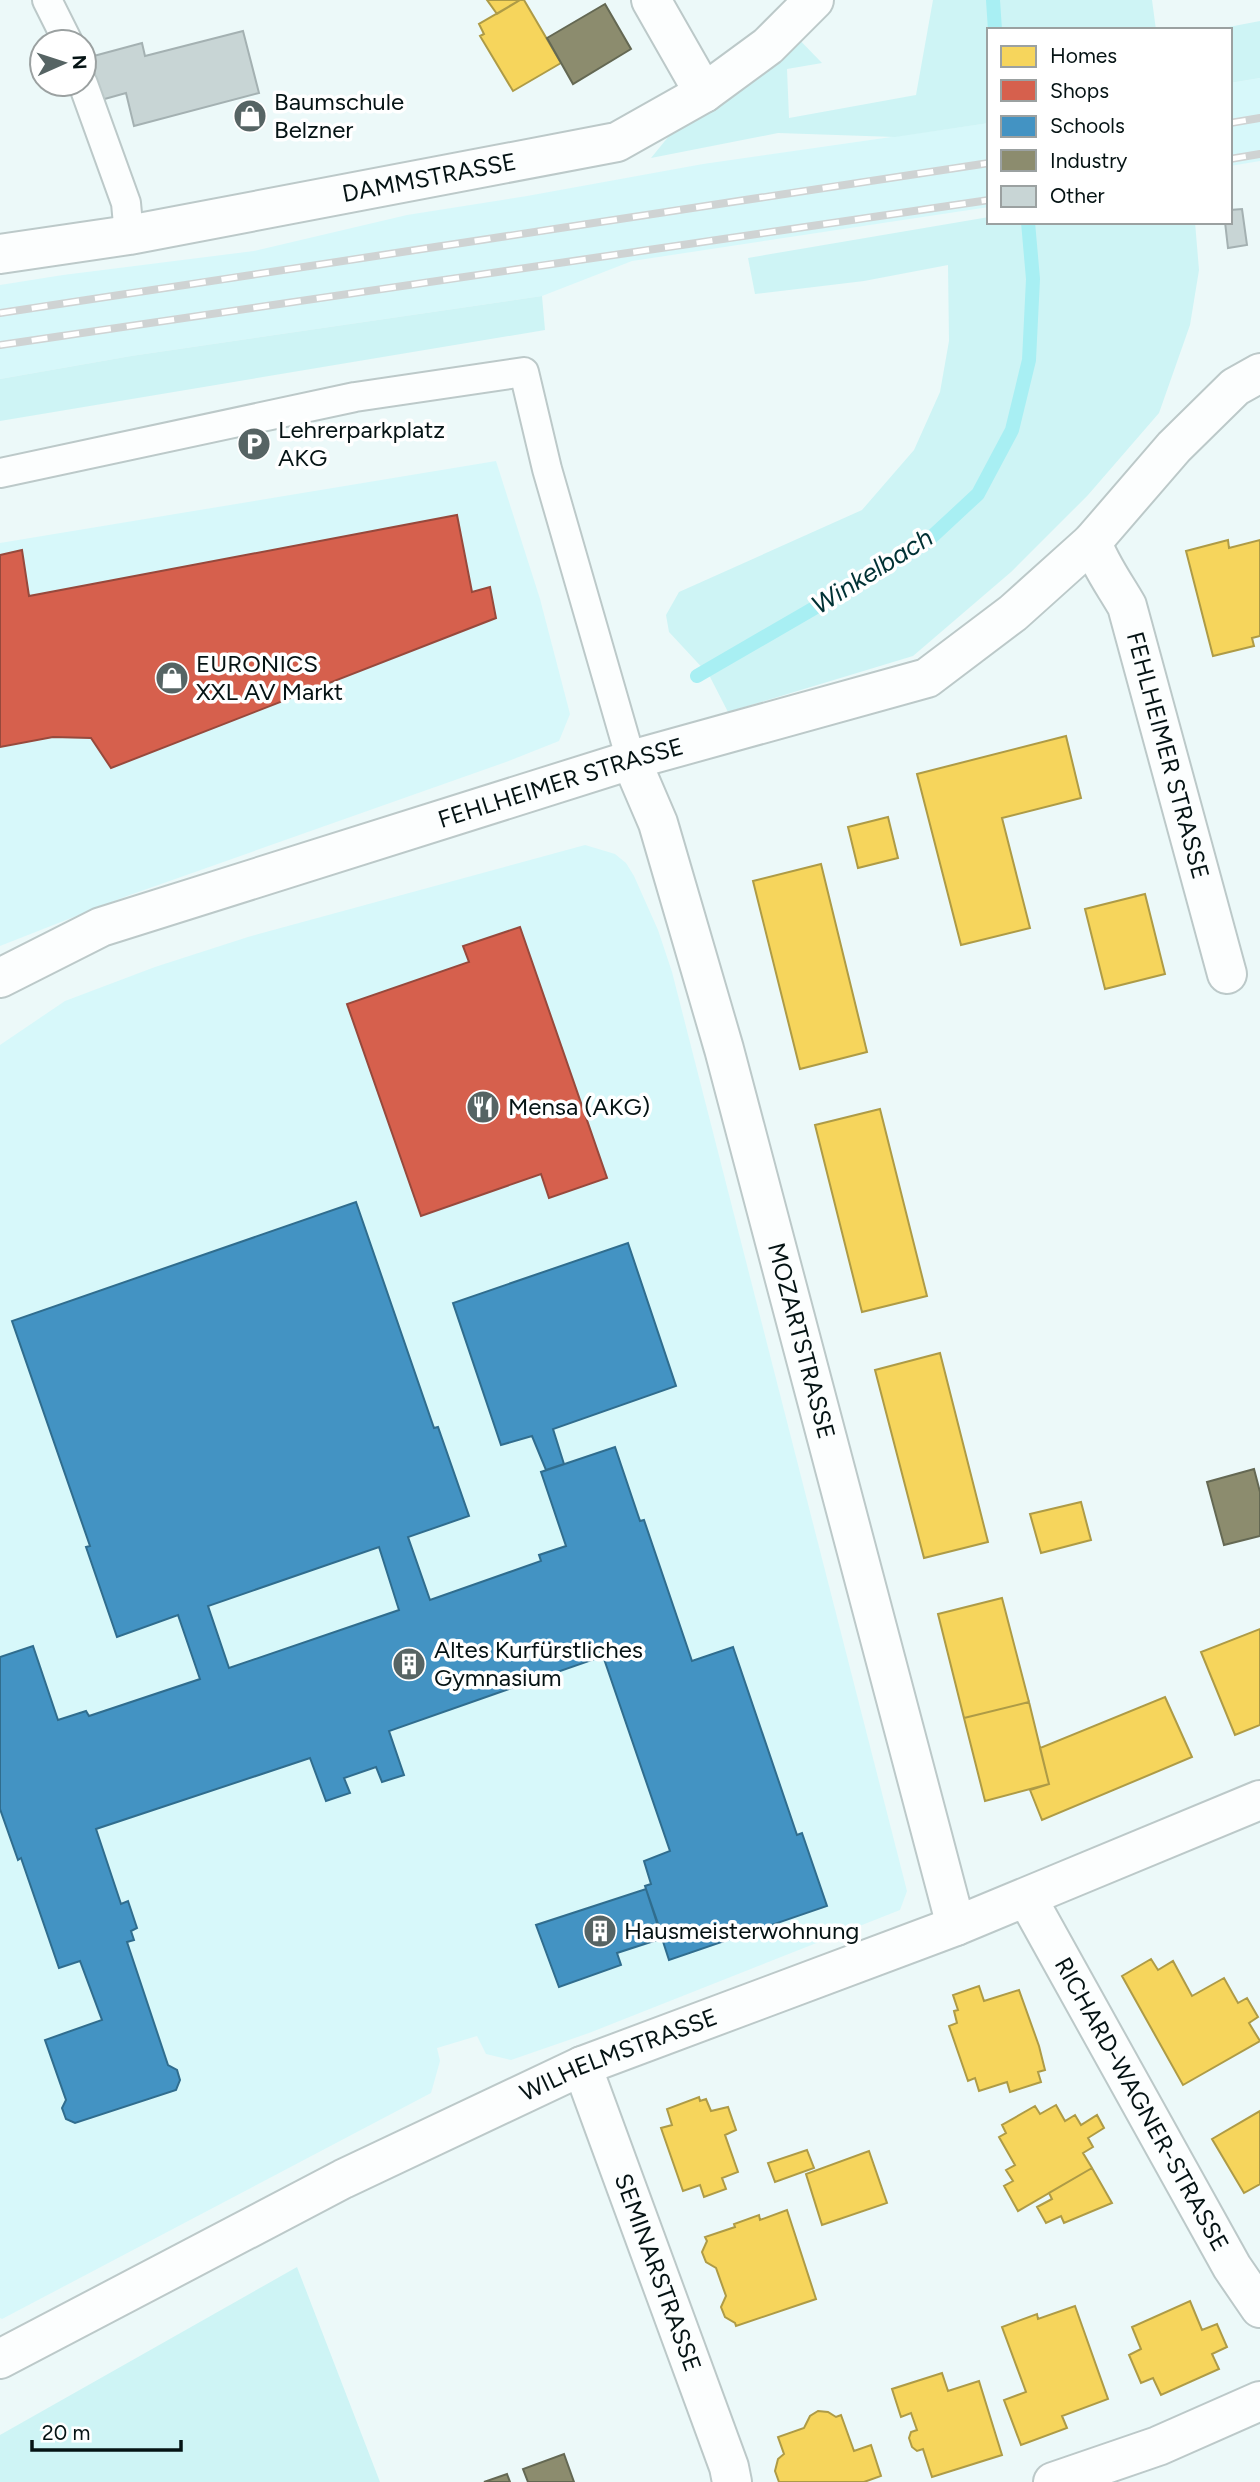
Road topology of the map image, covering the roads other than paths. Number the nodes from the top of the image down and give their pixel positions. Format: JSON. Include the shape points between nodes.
{"nodes":[{"id":1,"x":47,"y":0,"type":"edge"},
{"id":2,"x":650,"y":0,"type":"edge"},
{"id":3,"x":814,"y":0,"type":"edge"},
{"id":4,"x":61,"y":28,"type":"edge"},
{"id":5,"x":705,"y":93,"type":"junction"},
{"id":6,"x":88,"y":98,"type":"edge"},
{"id":7,"x":129,"y":235,"type":"junction"},
{"id":8,"x":0,"y":254,"type":"edge"},
{"id":9,"x":1260,"y":373,"type":"edge"},
{"id":10,"x":0,"y":473,"type":"edge"},
{"id":11,"x":1092,"y":542,"type":"junction"},
{"id":12,"x":631,"y":760,"type":"junction"},
{"id":13,"x":1227,"y":974,"type":"dead end"},
{"id":14,"x":0,"y":978,"type":"edge"},
{"id":15,"x":1260,"y":1800,"type":"edge"},
{"id":16,"x":1027,"y":1898,"type":"junction"},
{"id":17,"x":956,"y":1926,"type":"junction"},
{"id":18,"x":582,"y":2066,"type":"junction"},
{"id":19,"x":1260,"y":2308,"type":"edge"},
{"id":20,"x":0,"y":2359,"type":"edge"},
{"id":21,"x":1260,"y":2401,"type":"edge"},
{"id":22,"x":732,"y":2482,"type":"edge"},
{"id":23,"x":1053,"y":2482,"type":"edge"}],
"edges":[{"from":1,"to":4,"type":"lane"},
{"from":2,"to":5,"type":"street"},
{"from":3,"to":5,"type":"street","name":"DAMMSTRASSE","via":[[768,46]]},
{"from":5,"to":7,"type":"street","name":"DAMMSTRASSE","via":[[617,142]]},
{"from":6,"to":7,"type":"lane","via":[[126,203]]},
{"from":7,"to":8,"type":"street","name":"DAMMSTRASSE"},
{"from":9,"to":11,"type":"street","name":"FEHLHEIMER STRASSE","via":[[1235,387],[1174,447]]},
{"from":10,"to":12,"type":"lane","via":[[355,397],[524,372],[547,469]]},
{"from":11,"to":12,"type":"street","name":"FEHLHEIMER STRASSE","via":[[1013,613],[927,678]]},
{"from":11,"to":13,"type":"street","name":"FEHLHEIMER STRASSE","via":[[1126,606]]},
{"from":12,"to":14,"type":"street","name":"FEHLHEIMER STRASSE","via":[[101,927]]},
{"from":12,"to":17,"type":"street","name":"MOZARTSTRASSE","via":[[658,823],[724,1049]]},
{"from":15,"to":16,"type":"street","name":"WILHELMSTRASSE"},
{"from":16,"to":17,"type":"street","name":"WILHELMSTRASSE"},
{"from":16,"to":19,"type":"street","name":"RICHARD-WAGNER-STRASSE","via":[[1232,2267]]},
{"from":17,"to":18,"type":"street","name":"WILHELMSTRASSE"},
{"from":18,"to":20,"type":"street","name":"WILHELMSTRASSE","via":[[343,2179]]},
{"from":18,"to":22,"type":"street","name":"SEMINARSTRASSE"},
{"from":21,"to":23,"type":"street","via":[[1158,2446]]}]}
